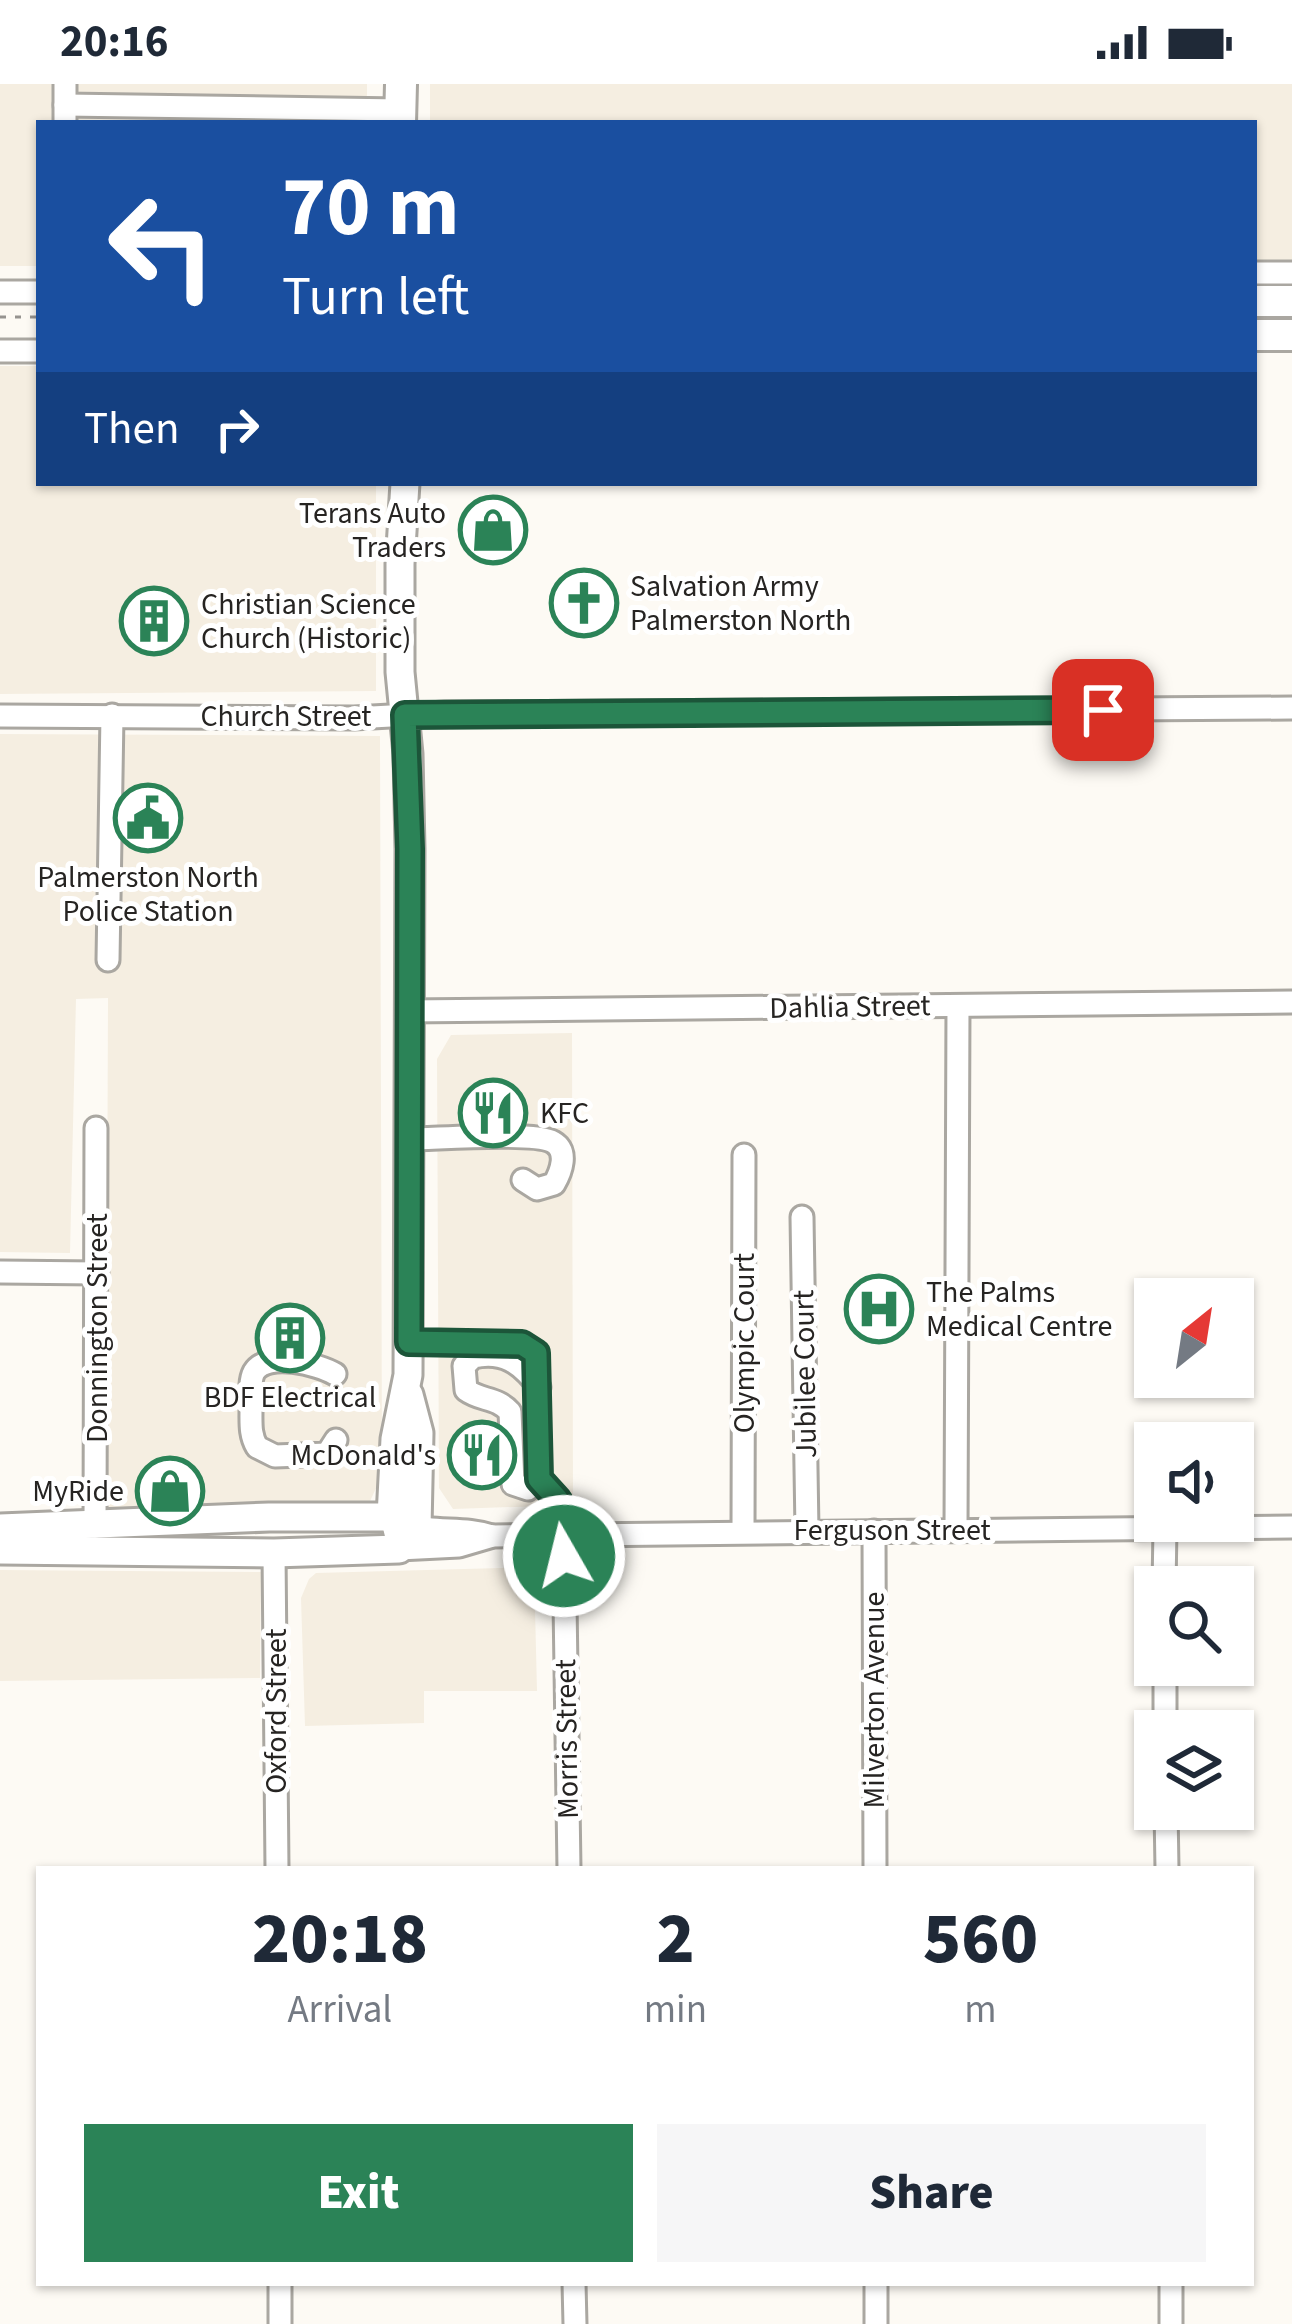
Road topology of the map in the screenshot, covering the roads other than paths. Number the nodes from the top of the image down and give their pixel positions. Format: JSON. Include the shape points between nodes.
{"nodes":[{"id":1,"x":65,"y":104,"type":"edge"},
{"id":2,"x":400,"y":106,"type":"edge"},
{"id":3,"x":1257,"y":273,"type":"edge"},
{"id":4,"x":1292,"y":273,"type":"edge"},
{"id":5,"x":0,"y":292,"type":"edge"},
{"id":6,"x":36,"y":292,"type":"edge"},
{"id":7,"x":1257,"y":302,"type":"edge"},
{"id":8,"x":1292,"y":302,"type":"edge"},
{"id":9,"x":1257,"y":335,"type":"edge"},
{"id":10,"x":1292,"y":335,"type":"edge"},
{"id":11,"x":36,"y":350,"type":"edge"},
{"id":12,"x":0,"y":351,"type":"edge"},
{"id":13,"x":405,"y":486,"type":"edge"},
{"id":14,"x":1292,"y":708,"type":"edge"},
{"id":15,"x":112,"y":715,"type":"junction"},
{"id":16,"x":405,"y":715,"type":"junction"},
{"id":17,"x":0,"y":716,"type":"edge"},
{"id":18,"x":108,"y":960,"type":"dead end"},
{"id":19,"x":1292,"y":1002,"type":"edge"},
{"id":20,"x":958,"y":1006,"type":"junction"},
{"id":21,"x":407,"y":1011,"type":"junction"},
{"id":22,"x":96,"y":1128,"type":"dead end"},
{"id":23,"x":409,"y":1139,"type":"junction"},
{"id":24,"x":744,"y":1155,"type":"dead end"},
{"id":25,"x":523,"y":1180,"type":"dead end"},
{"id":26,"x":802,"y":1216,"type":"dead end"},
{"id":27,"x":0,"y":1272,"type":"edge"},
{"id":28,"x":97,"y":1273,"type":"junction"},
{"id":29,"x":409,"y":1342,"type":"junction"},
{"id":30,"x":335,"y":1374,"type":"dead end"},
{"id":31,"x":539,"y":1388,"type":"junction"},
{"id":32,"x":336,"y":1440,"type":"dead end"},
{"id":33,"x":537,"y":1482,"type":"junction"},
{"id":34,"x":95,"y":1527,"type":"junction"},
{"id":35,"x":1254,"y":1527,"type":"edge"},
{"id":36,"x":1292,"y":1527,"type":"edge"},
{"id":37,"x":0,"y":1528,"type":"edge"},
{"id":38,"x":1134,"y":1528,"type":"edge"},
{"id":39,"x":956,"y":1529,"type":"junction"},
{"id":40,"x":743,"y":1531,"type":"junction"},
{"id":41,"x":807,"y":1531,"type":"junction"},
{"id":42,"x":874,"y":1531,"type":"junction"},
{"id":43,"x":402,"y":1532,"type":"junction"},
{"id":44,"x":564,"y":1536,"type":"junction"},
{"id":45,"x":0,"y":1550,"type":"edge"},
{"id":46,"x":274,"y":1553,"type":"junction"},
{"id":47,"x":1166,"y":1830,"type":"edge"},
{"id":48,"x":278,"y":1866,"type":"edge"},
{"id":49,"x":568,"y":1866,"type":"edge"},
{"id":50,"x":875,"y":1866,"type":"edge"},
{"id":51,"x":1167,"y":1866,"type":"edge"},
{"id":52,"x":280,"y":2286,"type":"edge"},
{"id":53,"x":574,"y":2286,"type":"edge"},
{"id":54,"x":876,"y":2286,"type":"edge"},
{"id":55,"x":1171,"y":2286,"type":"edge"},
{"id":56,"x":280,"y":2324,"type":"edge"},
{"id":57,"x":575,"y":2324,"type":"edge"},
{"id":58,"x":876,"y":2324,"type":"edge"},
{"id":59,"x":1172,"y":2324,"type":"edge"}],
"edges":[{"from":1,"to":2,"type":"street"},
{"from":3,"to":4,"type":"street"},
{"from":5,"to":6,"type":"street"},
{"from":7,"to":8,"type":"highway"},
{"from":9,"to":10,"type":"highway"},
{"from":11,"to":12,"type":"street"},
{"from":13,"to":16,"type":"main road"},
{"from":14,"to":16,"type":"street","name":"Church Street"},
{"from":15,"to":16,"type":"street","name":"Church Street"},
{"from":15,"to":17,"type":"street","name":"Church Street"},
{"from":15,"to":18,"type":"street"},
{"from":16,"to":21,"type":"main road"},
{"from":19,"to":20,"type":"street","name":"Dahlia Street"},
{"from":20,"to":21,"type":"street","name":"Dahlia Street"},
{"from":20,"to":39,"type":"street"},
{"from":21,"to":23,"type":"main road"},
{"from":22,"to":28,"type":"street","name":"Donnington Street"},
{"from":23,"to":25,"type":"street","via":[[535,1138],[557,1145],[562,1168],[554,1184],[538,1189]]},
{"from":23,"to":29,"type":"main road"},
{"from":24,"to":40,"type":"street","name":"Olympic Court"},
{"from":26,"to":41,"type":"street","name":"Jubilee Court"},
{"from":27,"to":28,"type":"street"},
{"from":28,"to":34,"type":"street","name":"Donnington Street"},
{"from":29,"to":31,"type":"street","via":[[522,1344],[536,1353]]},
{"from":29,"to":43,"type":"main road","via":[[408,1391],[419,1433]]},
{"from":30,"to":32,"type":"street","via":[[309,1362],[256,1368],[251,1433],[275,1456],[327,1454]]},
{"from":31,"to":33,"type":"street"},
{"from":31,"to":33,"type":"street","via":[[501,1355],[472,1357],[464,1366],[473,1395],[507,1408],[512,1480],[520,1489]]},
{"from":33,"to":44,"type":"street","via":[[558,1500]]},
{"from":34,"to":37,"type":"main road","name":"Ferguson Street"},
{"from":34,"to":43,"type":"main road","name":"Ferguson Street","via":[[269,1517]]},
{"from":35,"to":36,"type":"street","name":"Ferguson Street"},
{"from":38,"to":39,"type":"street","name":"Ferguson Street"},
{"from":39,"to":42,"type":"street","name":"Ferguson Street"},
{"from":40,"to":41,"type":"street","name":"Ferguson Street"},
{"from":40,"to":44,"type":"street","name":"Ferguson Street"},
{"from":41,"to":42,"type":"street","name":"Ferguson Street"},
{"from":42,"to":50,"type":"street","name":"Milverton Avenue"},
{"from":43,"to":44,"type":"street","name":"Ferguson Street","via":[[459,1546],[493,1536]]},
{"from":43,"to":46,"type":"main road","name":"Ferguson Street"},
{"from":44,"to":49,"type":"street","name":"Morris Street"},
{"from":45,"to":46,"type":"main road","name":"Ferguson Street"},
{"from":46,"to":48,"type":"street","name":"Oxford Street"},
{"from":47,"to":51,"type":"street"},
{"from":52,"to":56,"type":"street"},
{"from":53,"to":57,"type":"street"},
{"from":54,"to":58,"type":"street"},
{"from":55,"to":59,"type":"street"}]}
